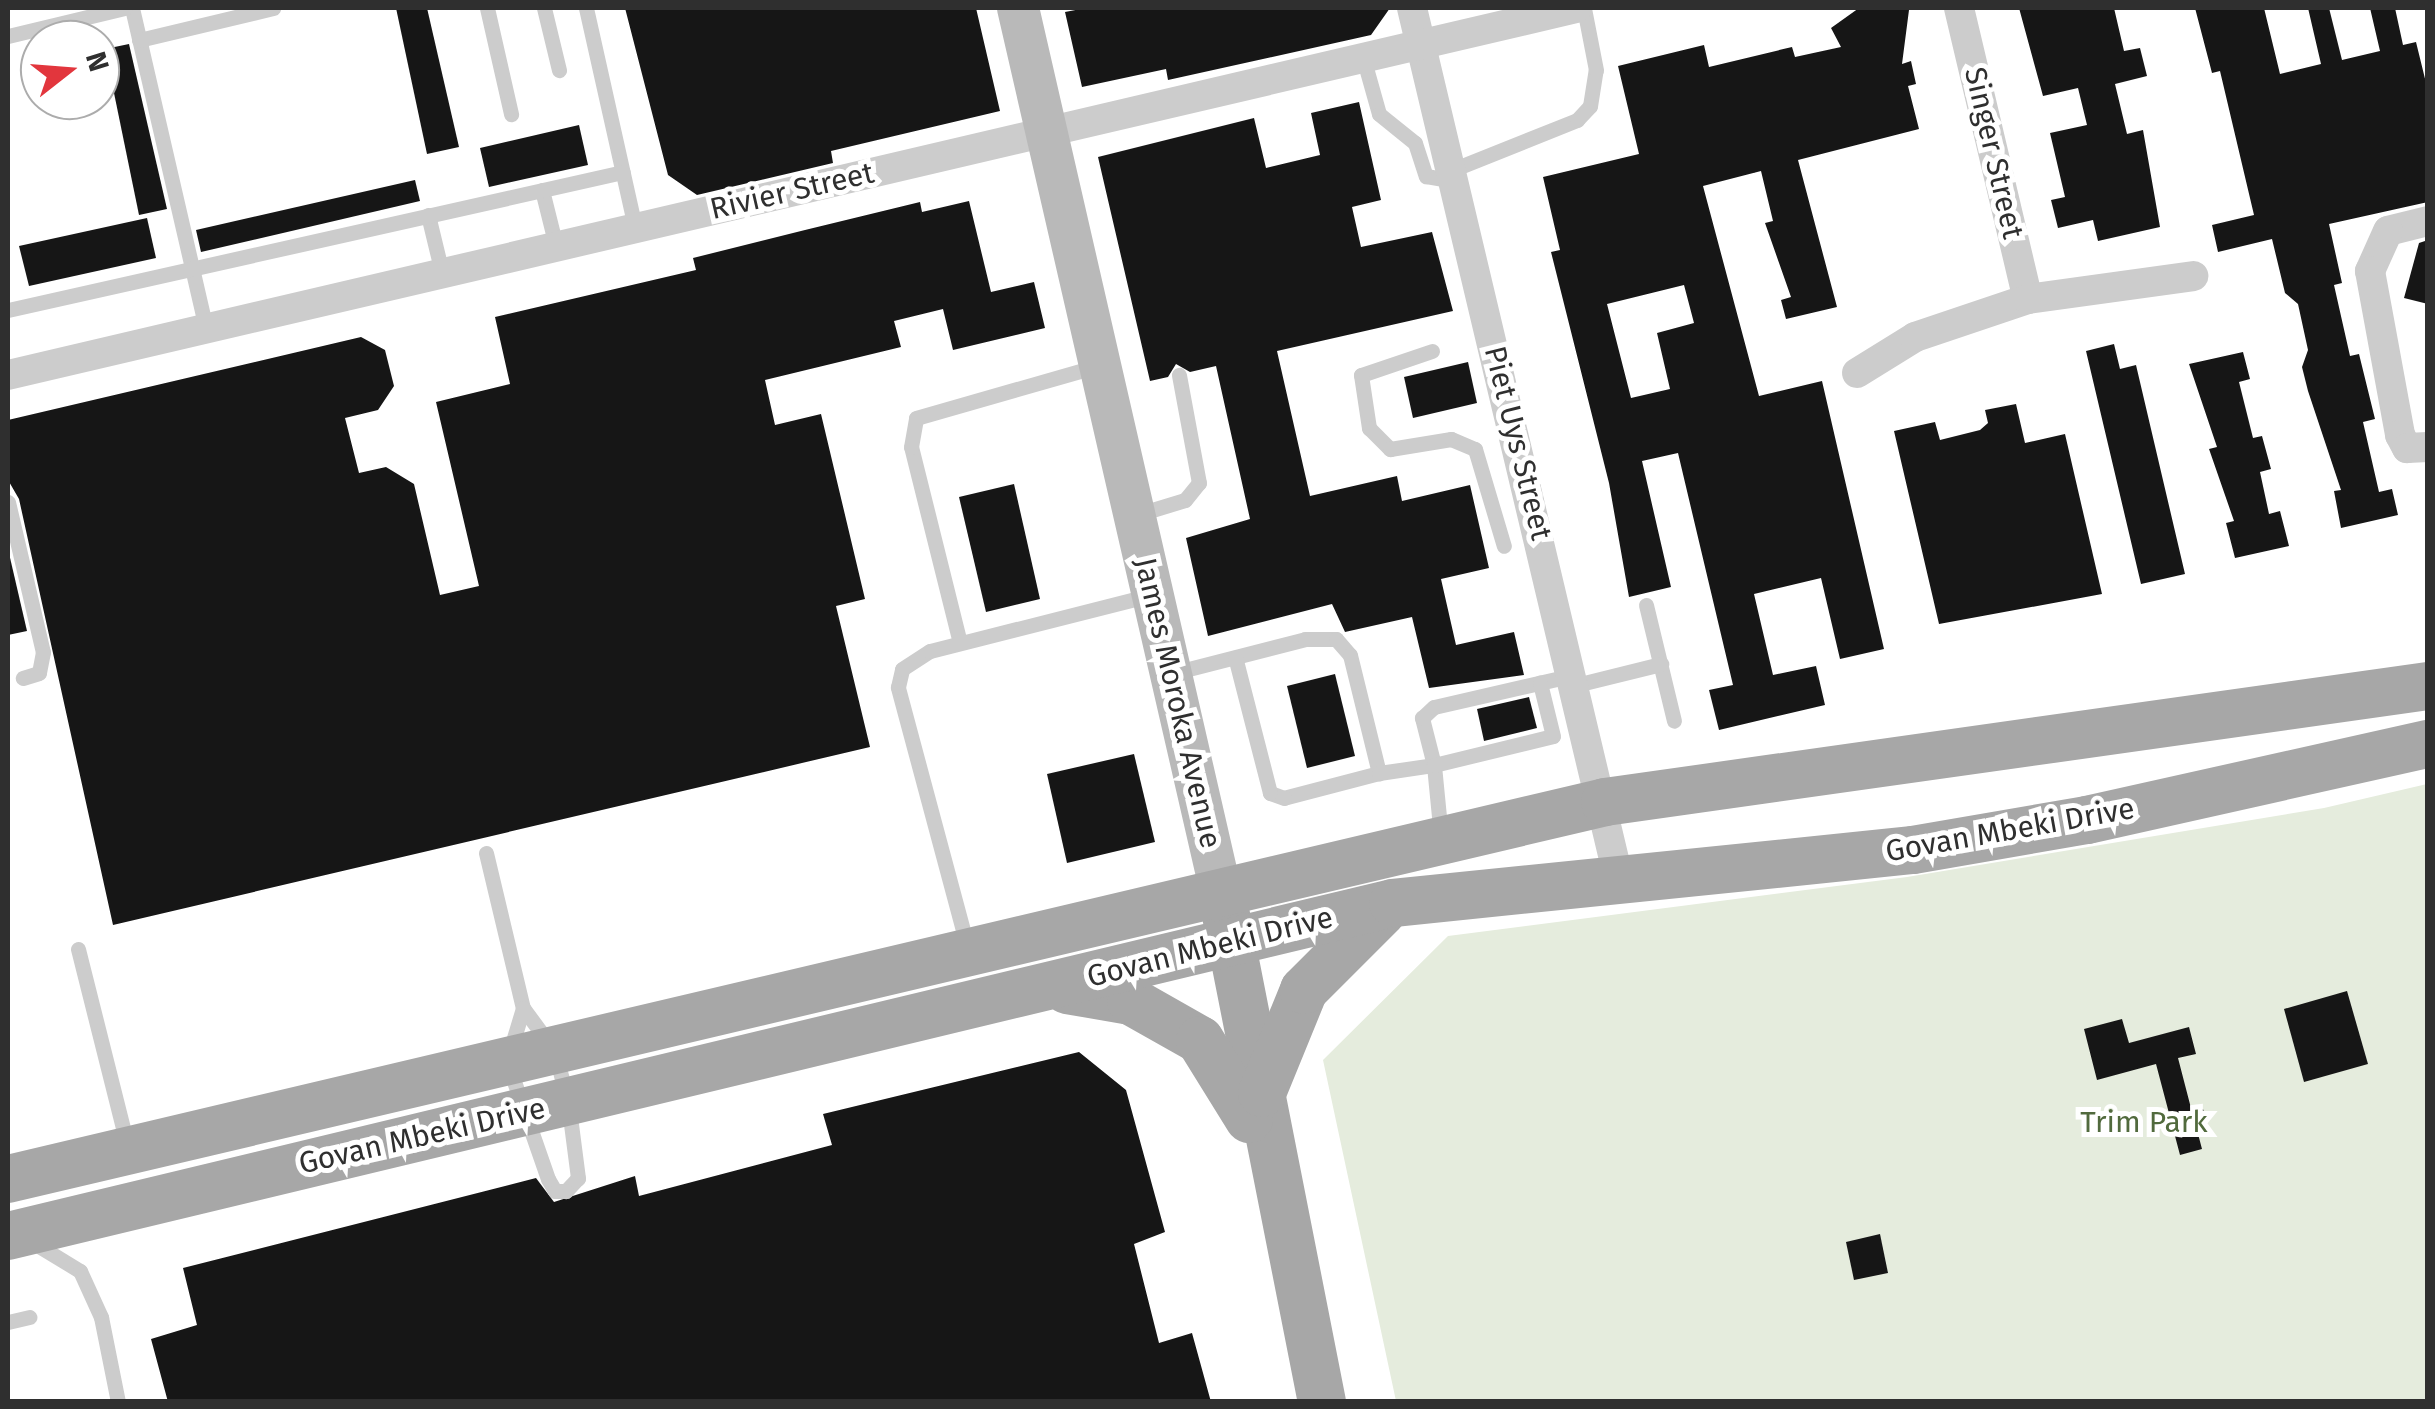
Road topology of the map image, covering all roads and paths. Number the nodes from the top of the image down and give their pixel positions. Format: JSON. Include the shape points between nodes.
{"nodes":[{"id":1,"x":128,"y":8,"type":"edge"},
{"id":2,"x":273,"y":8,"type":"edge"},
{"id":3,"x":487,"y":8,"type":"edge"},
{"id":4,"x":544,"y":8,"type":"edge"},
{"id":5,"x":586,"y":8,"type":"edge"},
{"id":6,"x":1018,"y":8,"type":"edge"},
{"id":7,"x":1412,"y":8,"type":"edge"},
{"id":8,"x":1580,"y":8,"type":"edge"},
{"id":9,"x":1959,"y":8,"type":"edge"},
{"id":10,"x":8,"y":36,"type":"edge"},
{"id":11,"x":139,"y":40,"type":"junction"},
{"id":12,"x":1421,"y":44,"type":"junction"},
{"id":13,"x":1364,"y":57,"type":"junction"},
{"id":14,"x":559,"y":70,"type":"dead end"},
{"id":15,"x":511,"y":114,"type":"dead end"},
{"id":16,"x":1046,"y":132,"type":"junction"},
{"id":17,"x":624,"y":172,"type":"junction"},
{"id":18,"x":1453,"y":175,"type":"junction"},
{"id":19,"x":542,"y":190,"type":"junction"},
{"id":20,"x":428,"y":216,"type":"junction"},
{"id":21,"x":2428,"y":220,"type":"edge"},
{"id":22,"x":635,"y":228,"type":"junction"},
{"id":23,"x":556,"y":246,"type":"junction"},
{"id":24,"x":193,"y":268,"type":"junction"},
{"id":25,"x":442,"y":273,"type":"junction"},
{"id":26,"x":2193,"y":276,"type":"dead end"},
{"id":27,"x":2028,"y":299,"type":"junction"},
{"id":28,"x":8,"y":310,"type":"edge"},
{"id":29,"x":206,"y":328,"type":"junction"},
{"id":30,"x":1432,"y":351,"type":"dead end"},
{"id":31,"x":1100,"y":364,"type":"junction"},
{"id":32,"x":1858,"y":373,"type":"dead end"},
{"id":33,"x":8,"y":375,"type":"edge"},
{"id":34,"x":1178,"y":375,"type":"dead end"},
{"id":35,"x":2428,"y":447,"type":"edge"},
{"id":36,"x":8,"y":502,"type":"edge"},
{"id":37,"x":1532,"y":503,"type":"junction"},
{"id":38,"x":1494,"y":514,"type":"junction"},
{"id":39,"x":1136,"y":516,"type":"junction"},
{"id":40,"x":1504,"y":546,"type":"dead end"},
{"id":41,"x":1153,"y":595,"type":"junction"},
{"id":42,"x":1646,"y":604,"type":"dead end"},
{"id":43,"x":960,"y":643,"type":"junction"},
{"id":44,"x":1235,"y":657,"type":"junction"},
{"id":45,"x":1660,"y":664,"type":"junction"},
{"id":46,"x":1170,"y":674,"type":"junction"},
{"id":47,"x":23,"y":678,"type":"dead end"},
{"id":48,"x":1575,"y":680,"type":"junction"},
{"id":49,"x":1540,"y":684,"type":"junction"},
{"id":50,"x":2428,"y":686,"type":"edge"},
{"id":51,"x":1674,"y":720,"type":"dead end"},
{"id":52,"x":2428,"y":744,"type":"edge"},
{"id":53,"x":1434,"y":765,"type":"junction"},
{"id":54,"x":1379,"y":773,"type":"junction"},
{"id":55,"x":1604,"y":802,"type":"junction"},
{"id":56,"x":1441,"y":841,"type":"junction"},
{"id":57,"x":486,"y":852,"type":"dead end"},
{"id":58,"x":1619,"y":880,"type":"junction"},
{"id":59,"x":1221,"y":892,"type":"junction"},
{"id":60,"x":1393,"y":904,"type":"junction"},
{"id":61,"x":1234,"y":942,"type":"junction"},
{"id":62,"x":78,"y":950,"type":"dead end"},
{"id":63,"x":969,"y":952,"type":"junction"},
{"id":64,"x":1046,"y":987,"type":"junction"},
{"id":65,"x":522,"y":1008,"type":"junction"},
{"id":66,"x":554,"y":1050,"type":"junction"},
{"id":67,"x":508,"y":1061,"type":"junction"},
{"id":68,"x":1259,"y":1104,"type":"junction"},
{"id":69,"x":546,"y":1107,"type":"junction"},
{"id":70,"x":128,"y":1150,"type":"junction"},
{"id":71,"x":1274,"y":1161,"type":"junction"},
{"id":72,"x":8,"y":1179,"type":"edge"},
{"id":73,"x":9,"y":1235,"type":"edge"},
{"id":74,"x":29,"y":1317,"type":"dead end"},
{"id":75,"x":8,"y":1322,"type":"edge"},
{"id":76,"x":118,"y":1402,"type":"edge"},
{"id":77,"x":1322,"y":1402,"type":"edge"}],
"edges":[{"from":1,"to":10,"type":"lane"},
{"from":1,"to":11,"type":"lane"},
{"from":2,"to":11,"type":"lane"},
{"from":3,"to":15,"type":"lane"},
{"from":4,"to":14,"type":"lane"},
{"from":5,"to":17,"type":"lane"},
{"from":6,"to":16,"type":"street","name":"James Moroka Avenue"},
{"from":7,"to":12,"type":"street","name":"Piet Uys Street"},
{"from":8,"to":12,"type":"street","name":"Rivier Street"},
{"from":8,"to":18,"type":"lane","via":[[1596,70],[1590,106],[1577,120]]},
{"from":9,"to":27,"type":"street","name":"Singer Street"},
{"from":11,"to":24,"type":"lane"},
{"from":12,"to":13,"type":"street","name":"Rivier Street"},
{"from":12,"to":18,"type":"street","name":"Piet Uys Street"},
{"from":13,"to":16,"type":"street","name":"Rivier Street"},
{"from":13,"to":18,"type":"lane","via":[[1379,114],[1415,143],[1426,176]]},
{"from":16,"to":22,"type":"street","name":"Rivier Street"},
{"from":16,"to":31,"type":"street","name":"James Moroka Avenue"},
{"from":17,"to":19,"type":"lane"},
{"from":17,"to":22,"type":"lane"},
{"from":18,"to":37,"type":"street","name":"Piet Uys Street"},
{"from":19,"to":20,"type":"lane"},
{"from":19,"to":23,"type":"lane"},
{"from":20,"to":24,"type":"lane"},
{"from":20,"to":25,"type":"lane"},
{"from":21,"to":35,"type":"street","via":[[2388,231],[2370,271],[2400,435],[2407,448]]},
{"from":22,"to":23,"type":"street","name":"Rivier Street"},
{"from":23,"to":25,"type":"street","name":"Rivier Street"},
{"from":24,"to":28,"type":"lane"},
{"from":24,"to":29,"type":"lane"},
{"from":25,"to":29,"type":"street","name":"Rivier Street"},
{"from":26,"to":27,"type":"street"},
{"from":27,"to":32,"type":"street","via":[[1915,336]]},
{"from":29,"to":33,"type":"street","name":"Rivier Street"},
{"from":30,"to":38,"type":"lane","via":[[1361,375],[1369,428],[1390,449],[1452,439],[1467,444]]},
{"from":31,"to":39,"type":"street","name":"James Moroka Avenue"},
{"from":31,"to":43,"type":"lane","via":[[916,418],[911,447]]},
{"from":34,"to":39,"type":"lane","via":[[1198,483],[1184,500]]},
{"from":36,"to":47,"type":"lane","via":[[42,652],[39,672]]},
{"from":37,"to":38,"type":"lane"},
{"from":37,"to":48,"type":"street","name":"Piet Uys Street"},
{"from":38,"to":40,"type":"lane"},
{"from":39,"to":41,"type":"street","name":"James Moroka Avenue"},
{"from":41,"to":43,"type":"lane"},
{"from":41,"to":46,"type":"street","name":"James Moroka Avenue"},
{"from":42,"to":45,"type":"lane"},
{"from":43,"to":63,"type":"lane","via":[[912,657],[898,687]]},
{"from":44,"to":46,"type":"lane"},
{"from":44,"to":54,"type":"lane","via":[[1336,638],[1350,654]]},
{"from":44,"to":54,"type":"lane","via":[[1270,793],[1284,798]]},
{"from":45,"to":48,"type":"lane"},
{"from":45,"to":51,"type":"lane"},
{"from":46,"to":59,"type":"street","name":"James Moroka Avenue"},
{"from":48,"to":49,"type":"lane"},
{"from":48,"to":55,"type":"street","name":"Piet Uys Street"},
{"from":49,"to":53,"type":"lane","via":[[1434,707],[1422,718]]},
{"from":49,"to":53,"type":"lane","via":[[1553,736]]},
{"from":50,"to":55,"type":"main road","name":"Govan Mbeki Drive"},
{"from":52,"to":58,"type":"main road","name":"Govan Mbeki Drive","via":[[1981,839]]},
{"from":53,"to":54,"type":"lane"},
{"from":53,"to":56,"type":"lane"},
{"from":55,"to":56,"type":"main road","name":"Govan Mbeki Drive"},
{"from":55,"to":58,"type":"street","name":"Piet Uys Street"},
{"from":56,"to":59,"type":"main road","name":"Govan Mbeki Drive"},
{"from":57,"to":65,"type":"lane"},
{"from":58,"to":60,"type":"main road","name":"Govan Mbeki Drive"},
{"from":59,"to":61,"type":"main road","name":"James Moroka Avenue"},
{"from":59,"to":63,"type":"main road","name":"Govan Mbeki Drive"},
{"from":60,"to":61,"type":"main road","name":"Govan Mbeki Drive"},
{"from":60,"to":68,"type":"main road","via":[[1341,946],[1304,990],[1276,1046]]},
{"from":61,"to":64,"type":"main road","name":"Govan Mbeki Drive"},
{"from":61,"to":68,"type":"main road","name":"James Moroka Avenue"},
{"from":62,"to":70,"type":"lane"},
{"from":63,"to":66,"type":"main road","name":"Govan Mbeki Drive"},
{"from":64,"to":69,"type":"main road","name":"Govan Mbeki Drive"},
{"from":64,"to":71,"type":"main road","via":[[1131,1001],[1200,1040]]},
{"from":65,"to":66,"type":"lane"},
{"from":65,"to":67,"type":"lane"},
{"from":66,"to":67,"type":"main road","name":"Govan Mbeki Drive"},
{"from":66,"to":69,"type":"lane"},
{"from":67,"to":69,"type":"lane"},
{"from":67,"to":70,"type":"main road","name":"Govan Mbeki Drive"},
{"from":68,"to":71,"type":"main road","name":"James Moroka Avenue"},
{"from":69,"to":69,"type":"lane","via":[[578,1178],[566,1191],[555,1191],[548,1179]]},
{"from":69,"to":73,"type":"main road","name":"Govan Mbeki Drive"},
{"from":70,"to":72,"type":"main road","name":"Govan Mbeki Drive"},
{"from":71,"to":77,"type":"main road","name":"James Moroka Avenue"},
{"from":73,"to":76,"type":"lane","via":[[80,1271],[101,1317]]},
{"from":74,"to":75,"type":"lane"}]}
